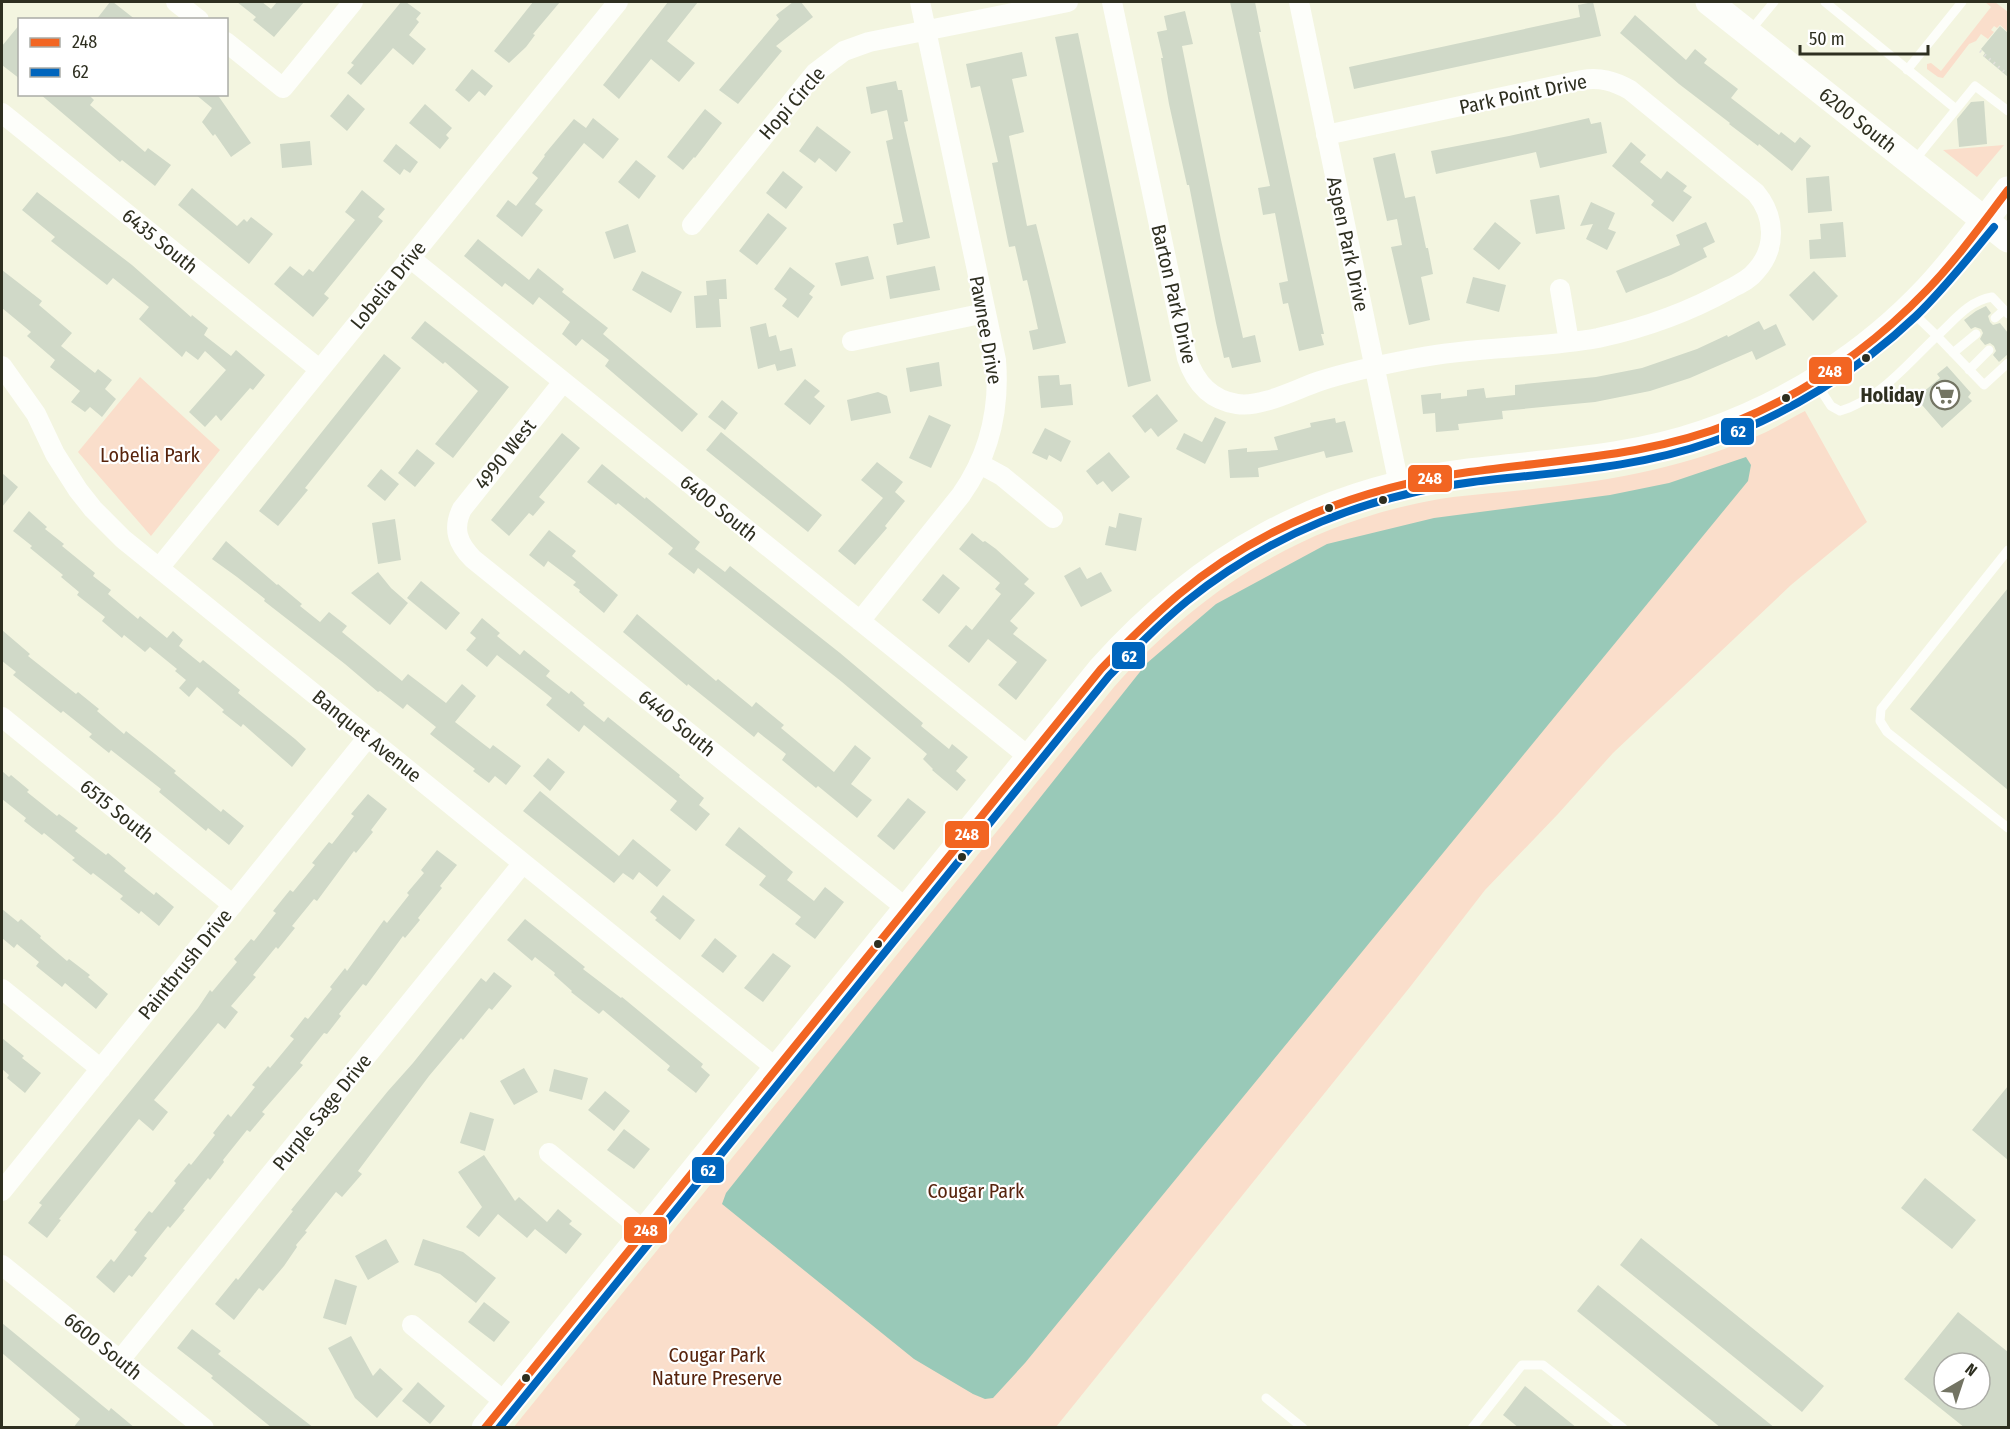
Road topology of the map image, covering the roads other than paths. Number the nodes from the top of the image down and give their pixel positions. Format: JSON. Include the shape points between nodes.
{"nodes":[{"id":1,"x":176,"y":2,"type":"edge"},
{"id":2,"x":353,"y":2,"type":"edge"},
{"id":3,"x":618,"y":2,"type":"edge"},
{"id":4,"x":920,"y":2,"type":"edge"},
{"id":5,"x":1068,"y":2,"type":"edge"},
{"id":6,"x":1112,"y":2,"type":"edge"},
{"id":7,"x":1299,"y":2,"type":"edge"},
{"id":8,"x":1709,"y":2,"type":"edge"},
{"id":9,"x":1774,"y":2,"type":"edge"},
{"id":10,"x":1825,"y":2,"type":"edge"},
{"id":11,"x":1962,"y":2,"type":"edge"},
{"id":12,"x":196,"y":18,"type":"edge"},
{"id":13,"x":926,"y":31,"type":"junction"},
{"id":14,"x":1748,"y":33,"type":"junction"},
{"id":15,"x":228,"y":44,"type":"edge"},
{"id":16,"x":1907,"y":70,"type":"junction"},
{"id":17,"x":1956,"y":109,"type":"junction"},
{"id":18,"x":2008,"y":111,"type":"edge"},
{"id":19,"x":2,"y":113,"type":"edge"},
{"id":20,"x":1326,"y":135,"type":"junction"},
{"id":21,"x":1913,"y":162,"type":"junction"},
{"id":22,"x":2008,"y":189,"type":"edge"},
{"id":23,"x":1986,"y":220,"type":"junction"},
{"id":24,"x":1771,"y":224,"type":"joint"},
{"id":25,"x":692,"y":225,"type":"dead end"},
{"id":26,"x":2008,"y":239,"type":"edge"},
{"id":27,"x":410,"y":258,"type":"junction"},
{"id":28,"x":1560,"y":289,"type":"dead end"},
{"id":29,"x":1909,"y":308,"type":"junction"},
{"id":30,"x":2006,"y":312,"type":"edge"},
{"id":31,"x":985,"y":313,"type":"junction"},
{"id":32,"x":1995,"y":318,"type":"dead end"},
{"id":33,"x":1976,"y":334,"type":"dead end"},
{"id":34,"x":1937,"y":336,"type":"junction"},
{"id":35,"x":852,"y":341,"type":"dead end"},
{"id":36,"x":1569,"y":342,"type":"junction"},
{"id":37,"x":1989,"y":350,"type":"dead end"},
{"id":38,"x":1953,"y":353,"type":"junction"},
{"id":39,"x":2008,"y":363,"type":"edge"},
{"id":40,"x":2,"y":366,"type":"edge"},
{"id":41,"x":1374,"y":367,"type":"junction"},
{"id":42,"x":320,"y":369,"type":"junction"},
{"id":43,"x":1969,"y":370,"type":"junction"},
{"id":44,"x":1814,"y":381,"type":"junction"},
{"id":45,"x":563,"y":382,"type":"junction"},
{"id":46,"x":980,"y":464,"type":"junction"},
{"id":47,"x":1399,"y":485,"type":"junction"},
{"id":48,"x":1053,"y":518,"type":"dead end"},
{"id":49,"x":456,"y":531,"type":"joint"},
{"id":50,"x":2008,"y":550,"type":"edge"},
{"id":51,"x":159,"y":568,"type":"junction"},
{"id":52,"x":860,"y":621,"type":"junction"},
{"id":53,"x":2,"y":717,"type":"edge"},
{"id":54,"x":368,"y":738,"type":"junction"},
{"id":55,"x":1029,"y":757,"type":"junction"},
{"id":56,"x":2008,"y":828,"type":"edge"},
{"id":57,"x":523,"y":863,"type":"junction"},
{"id":58,"x":233,"y":905,"type":"junction"},
{"id":59,"x":906,"y":908,"type":"junction"},
{"id":60,"x":2,"y":989,"type":"edge"},
{"id":61,"x":101,"y":1068,"type":"junction"},
{"id":62,"x":776,"y":1068,"type":"junction"},
{"id":63,"x":549,"y":1153,"type":"dead end"},
{"id":64,"x":2,"y":1191,"type":"edge"},
{"id":65,"x":644,"y":1231,"type":"junction"},
{"id":66,"x":2,"y":1265,"type":"edge"},
{"id":67,"x":412,"y":1324,"type":"dead end"},
{"id":68,"x":120,"y":1360,"type":"junction"},
{"id":69,"x":1266,"y":1398,"type":"dead end"},
{"id":70,"x":506,"y":1402,"type":"junction"},
{"id":71,"x":204,"y":1428,"type":"edge"},
{"id":72,"x":485,"y":1428,"type":"edge"},
{"id":73,"x":1303,"y":1428,"type":"edge"},
{"id":74,"x":1472,"y":1428,"type":"edge"},
{"id":75,"x":1623,"y":1428,"type":"edge"}],
"edges":[{"from":1,"to":12,"type":"street"},
{"from":2,"to":15,"type":"street","via":[[284,88]]},
{"from":3,"to":27,"type":"street","name":"Lobelia Drive"},
{"from":4,"to":13,"type":"street","name":"Pawnee Drive"},
{"from":5,"to":13,"type":"street","name":"Hopi Circle"},
{"from":6,"to":41,"type":"street","name":"Barton Park Drive","via":[[1180,330],[1192,374],[1200,386],[1211,395],[1246,405]]},
{"from":7,"to":20,"type":"street","name":"Aspen Park Drive"},
{"from":8,"to":14,"type":"main road","name":"6200 South"},
{"from":9,"to":14,"type":"lane"},
{"from":10,"to":16,"type":"lane"},
{"from":11,"to":16,"type":"lane"},
{"from":13,"to":25,"type":"street","name":"Hopi Circle","via":[[856,46],[824,65]]},
{"from":13,"to":31,"type":"street","name":"Pawnee Drive"},
{"from":14,"to":21,"type":"main road","name":"6200 South"},
{"from":16,"to":17,"type":"lane"},
{"from":17,"to":18,"type":"lane","via":[[1976,86]]},
{"from":17,"to":21,"type":"lane"},
{"from":19,"to":42,"type":"street","name":"6435 South"},
{"from":20,"to":24,"type":"street","name":"Park Point Drive","via":[[1602,79],[1630,90],[1750,186],[1767,207]]},
{"from":20,"to":41,"type":"street","name":"Aspen Park Drive"},
{"from":21,"to":23,"type":"main road","name":"6200 South"},
{"from":22,"to":23,"type":"main road"},
{"from":23,"to":26,"type":"main road","name":"6200 South"},
{"from":23,"to":29,"type":"main road"},
{"from":24,"to":36,"type":"street","name":"Barton Park Drive","via":[[1767,254],[1749,279],[1668,318],[1620,333]]},
{"from":27,"to":42,"type":"street","name":"Lobelia Drive"},
{"from":27,"to":45,"type":"street","name":"6400 South"},
{"from":28,"to":36,"type":"street"},
{"from":29,"to":34,"type":"lane"},
{"from":29,"to":44,"type":"main road","via":[[1874,339]]},
{"from":30,"to":32,"type":"lane"},
{"from":30,"to":34,"type":"lane","via":[[1992,297],[1982,299],[1971,304]]},
{"from":31,"to":35,"type":"street"},
{"from":31,"to":46,"type":"street","name":"Pawnee Drive","via":[[996,360],[997,395],[992,431]]},
{"from":33,"to":38,"type":"lane"},
{"from":34,"to":38,"type":"lane"},
{"from":34,"to":44,"type":"lane","via":[[1865,401],[1851,408],[1840,411],[1831,406]]},
{"from":36,"to":41,"type":"street","name":"Barton Park Drive","via":[[1429,355]]},
{"from":37,"to":43,"type":"lane"},
{"from":38,"to":43,"type":"lane"},
{"from":39,"to":43,"type":"lane","via":[[1984,386]]},
{"from":40,"to":51,"type":"street","name":"Banquet Avenue","via":[[36,414],[78,490],[108,524]]},
{"from":41,"to":47,"type":"street","name":"Aspen Park Drive"},
{"from":42,"to":51,"type":"street","name":"Lobelia Drive"},
{"from":44,"to":47,"type":"main road","via":[[1734,422],[1653,448],[1594,460],[1470,472]]},
{"from":45,"to":49,"type":"street","name":"4990 West","via":[[466,502]]},
{"from":45,"to":52,"type":"street","name":"6400 South"},
{"from":46,"to":48,"type":"street","via":[[1002,476]]},
{"from":46,"to":52,"type":"street","name":"Pawnee Drive","via":[[961,495]]},
{"from":47,"to":55,"type":"main road","via":[[1294,522],[1240,549],[1196,579],[1122,645]]},
{"from":49,"to":59,"type":"street","name":"6440 South","via":[[462,547],[473,559]]},
{"from":50,"to":56,"type":"lane","via":[[1881,709],[1880,722],[1887,732]]},
{"from":51,"to":54,"type":"street","name":"Banquet Avenue"},
{"from":52,"to":55,"type":"street","name":"6400 South"},
{"from":53,"to":58,"type":"street","name":"6515 South"},
{"from":54,"to":57,"type":"street","name":"Banquet Avenue"},
{"from":54,"to":58,"type":"street","name":"Paintbrush Drive"},
{"from":55,"to":59,"type":"main road"},
{"from":57,"to":62,"type":"street","name":"Banquet Avenue"},
{"from":57,"to":68,"type":"street","name":"Purple Sage Drive"},
{"from":58,"to":61,"type":"street","name":"Paintbrush Drive"},
{"from":59,"to":62,"type":"main road"},
{"from":60,"to":61,"type":"street"},
{"from":61,"to":64,"type":"street","name":"Paintbrush Drive"},
{"from":62,"to":65,"type":"main road"},
{"from":63,"to":65,"type":"street"},
{"from":65,"to":70,"type":"main road"},
{"from":66,"to":68,"type":"street","name":"6600 South"},
{"from":67,"to":70,"type":"street"},
{"from":68,"to":71,"type":"street","name":"6600 South"},
{"from":69,"to":73,"type":"lane"},
{"from":70,"to":72,"type":"main road"},
{"from":74,"to":75,"type":"lane","via":[[1522,1365],[1544,1365]]}]}
